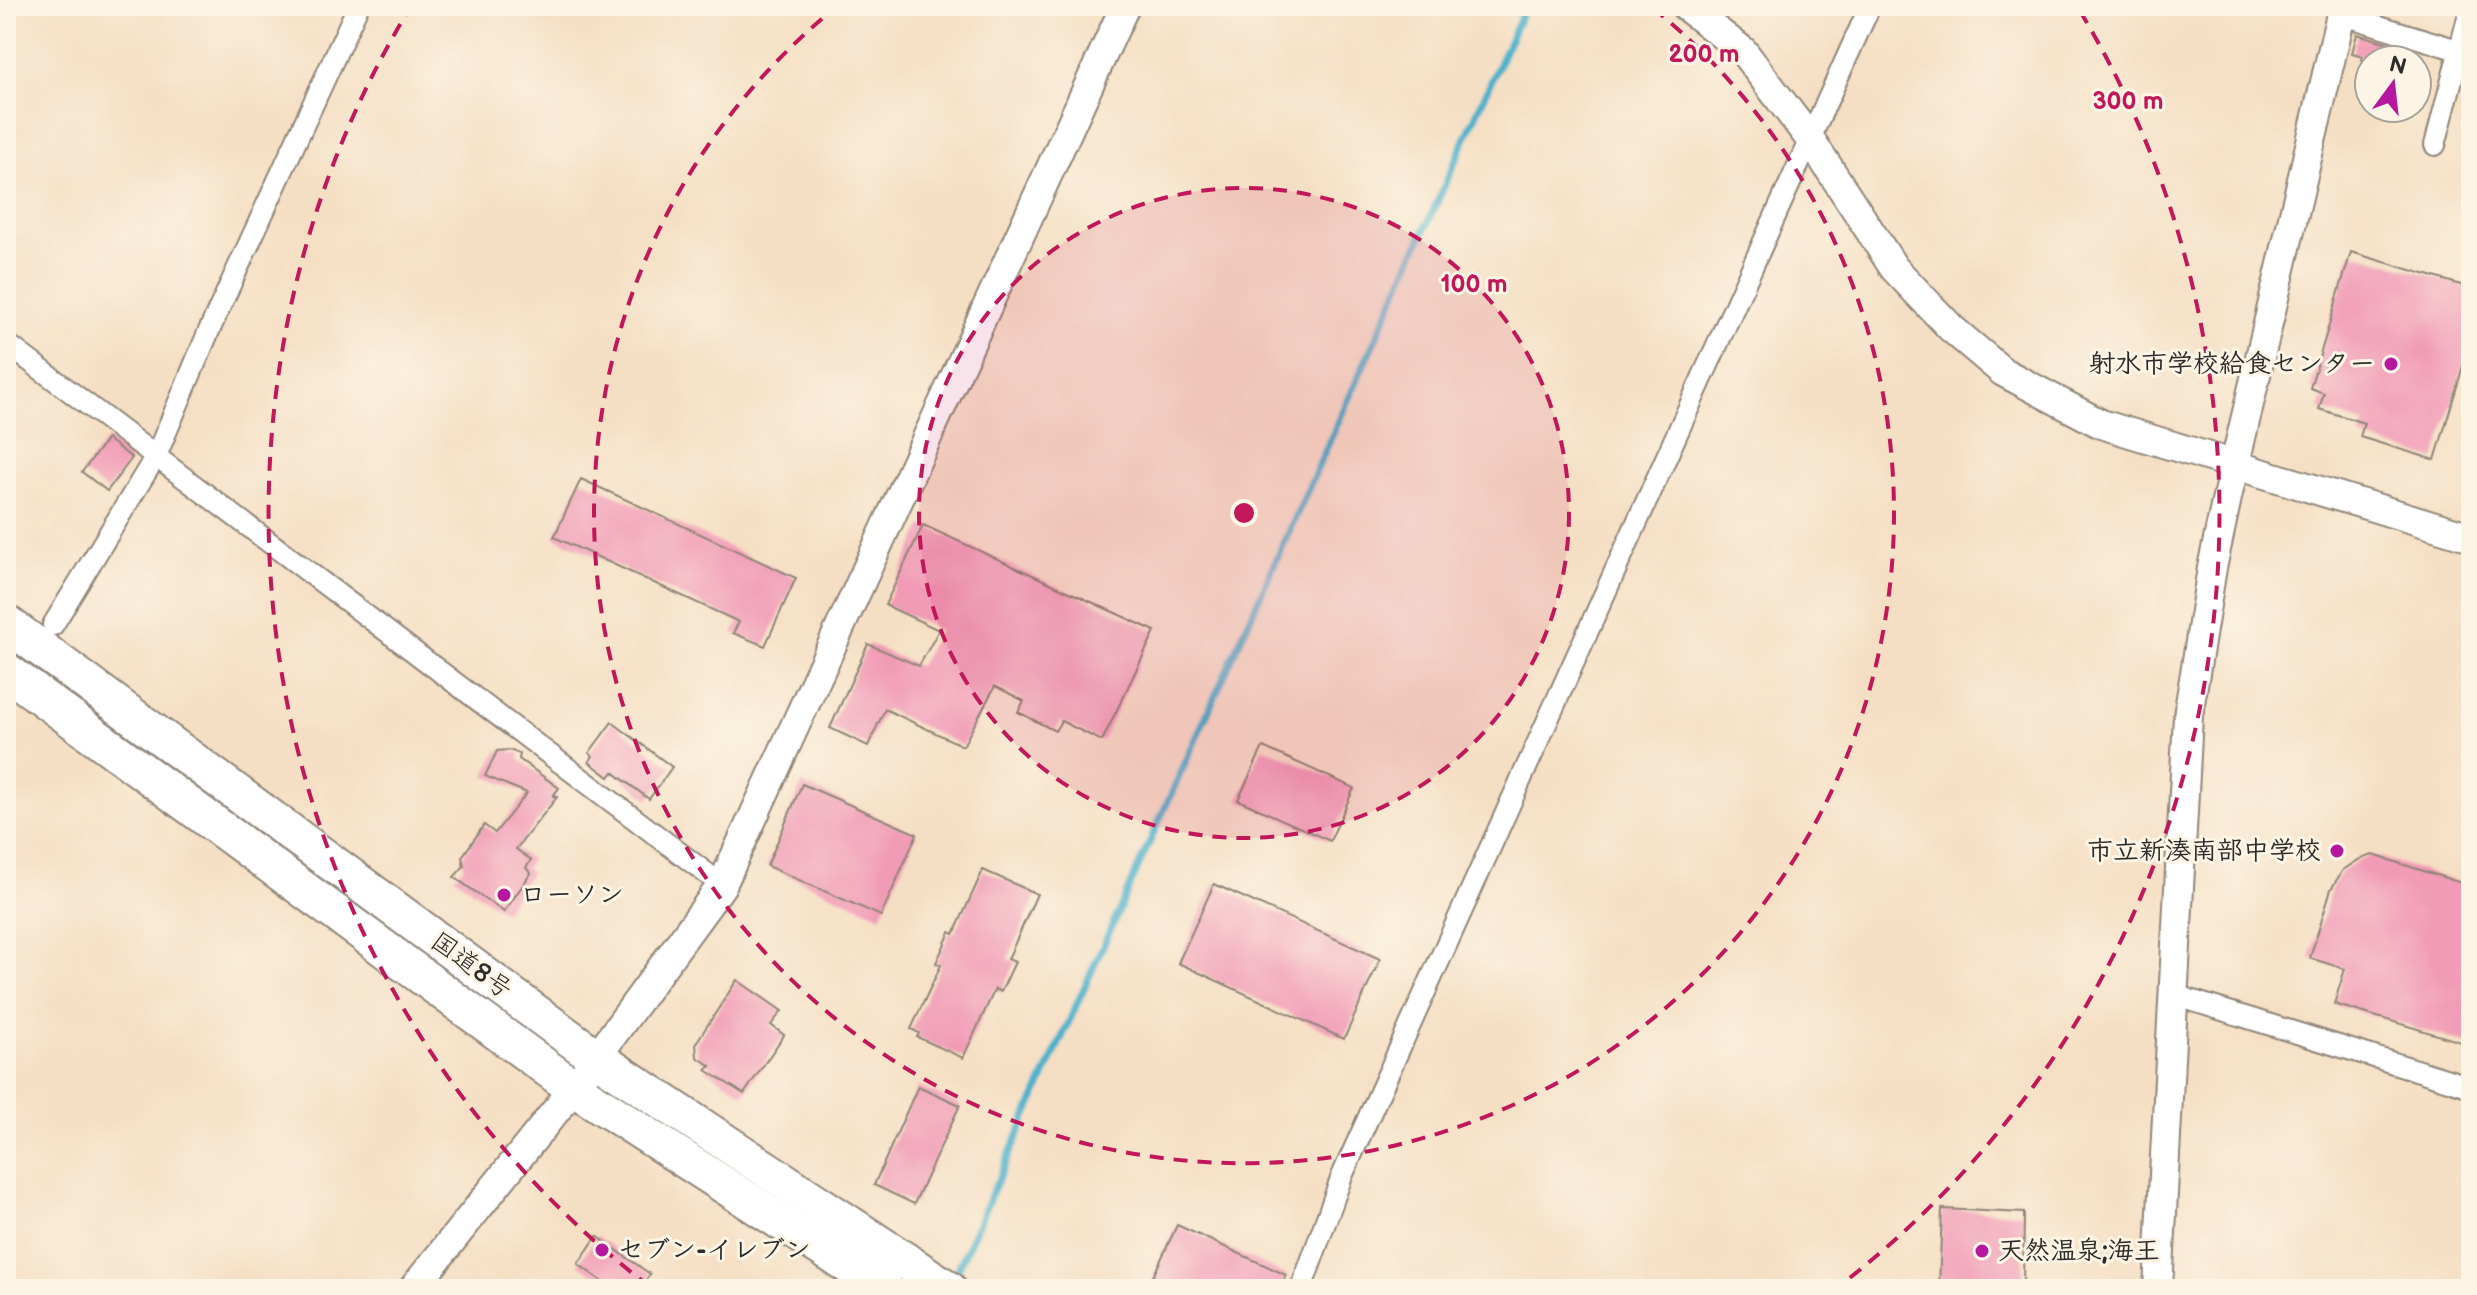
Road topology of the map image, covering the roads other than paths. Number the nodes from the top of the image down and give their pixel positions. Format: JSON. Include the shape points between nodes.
{"nodes":[{"id":1,"x":358,"y":6,"type":"edge"},
{"id":2,"x":1125,"y":6,"type":"edge"},
{"id":3,"x":1685,"y":6,"type":"edge"},
{"id":4,"x":1870,"y":6,"type":"edge"},
{"id":5,"x":2471,"y":6,"type":"edge"},
{"id":6,"x":2342,"y":10,"type":"edge"},
{"id":7,"x":2465,"y":52,"type":"edge"},
{"id":8,"x":1810,"y":139,"type":"junction"},
{"id":9,"x":2435,"y":145,"type":"dead end"},
{"id":10,"x":6,"y":343,"type":"edge"},
{"id":11,"x":156,"y":456,"type":"junction"},
{"id":12,"x":2235,"y":465,"type":"junction"},
{"id":13,"x":2471,"y":537,"type":"edge"},
{"id":14,"x":6,"y":623,"type":"edge"},
{"id":15,"x":53,"y":625,"type":"dead end"},
{"id":16,"x":6,"y":671,"type":"edge"},
{"id":17,"x":722,"y":885,"type":"junction"},
{"id":18,"x":2174,"y":995,"type":"junction"},
{"id":19,"x":597,"y":1058,"type":"junction"},
{"id":20,"x":2471,"y":1087,"type":"edge"},
{"id":21,"x":574,"y":1088,"type":"junction"},
{"id":22,"x":878,"y":1285,"type":"edge"},
{"id":23,"x":413,"y":1289,"type":"edge"},
{"id":24,"x":948,"y":1289,"type":"edge"},
{"id":25,"x":1301,"y":1289,"type":"edge"},
{"id":26,"x":2158,"y":1289,"type":"edge"}],
"edges":[{"from":1,"to":11,"type":"street"},
{"from":2,"to":17,"type":"street"},
{"from":3,"to":8,"type":"street","via":[[1743,51]]},
{"from":4,"to":8,"type":"street"},
{"from":5,"to":7,"type":"street"},
{"from":6,"to":7,"type":"street"},
{"from":6,"to":12,"type":"street"},
{"from":7,"to":9,"type":"street"},
{"from":8,"to":12,"type":"street","via":[[1894,268],[1952,329],[2003,372],[2101,424]]},
{"from":8,"to":25,"type":"street","via":[[1342,1176]]},
{"from":10,"to":11,"type":"street"},
{"from":11,"to":15,"type":"street"},
{"from":11,"to":17,"type":"street"},
{"from":12,"to":13,"type":"street"},
{"from":12,"to":18,"type":"street","via":[[2188,716]]},
{"from":14,"to":19,"type":"highway","name":"国道8号"},
{"from":16,"to":21,"type":"highway","name":"国道8号"},
{"from":17,"to":19,"type":"street"},
{"from":18,"to":20,"type":"street"},
{"from":18,"to":26,"type":"street"},
{"from":19,"to":21,"type":"street"},
{"from":19,"to":24,"type":"highway","name":"国道8号"},
{"from":21,"to":22,"type":"highway","name":"国道8号"},
{"from":21,"to":23,"type":"street"}]}
